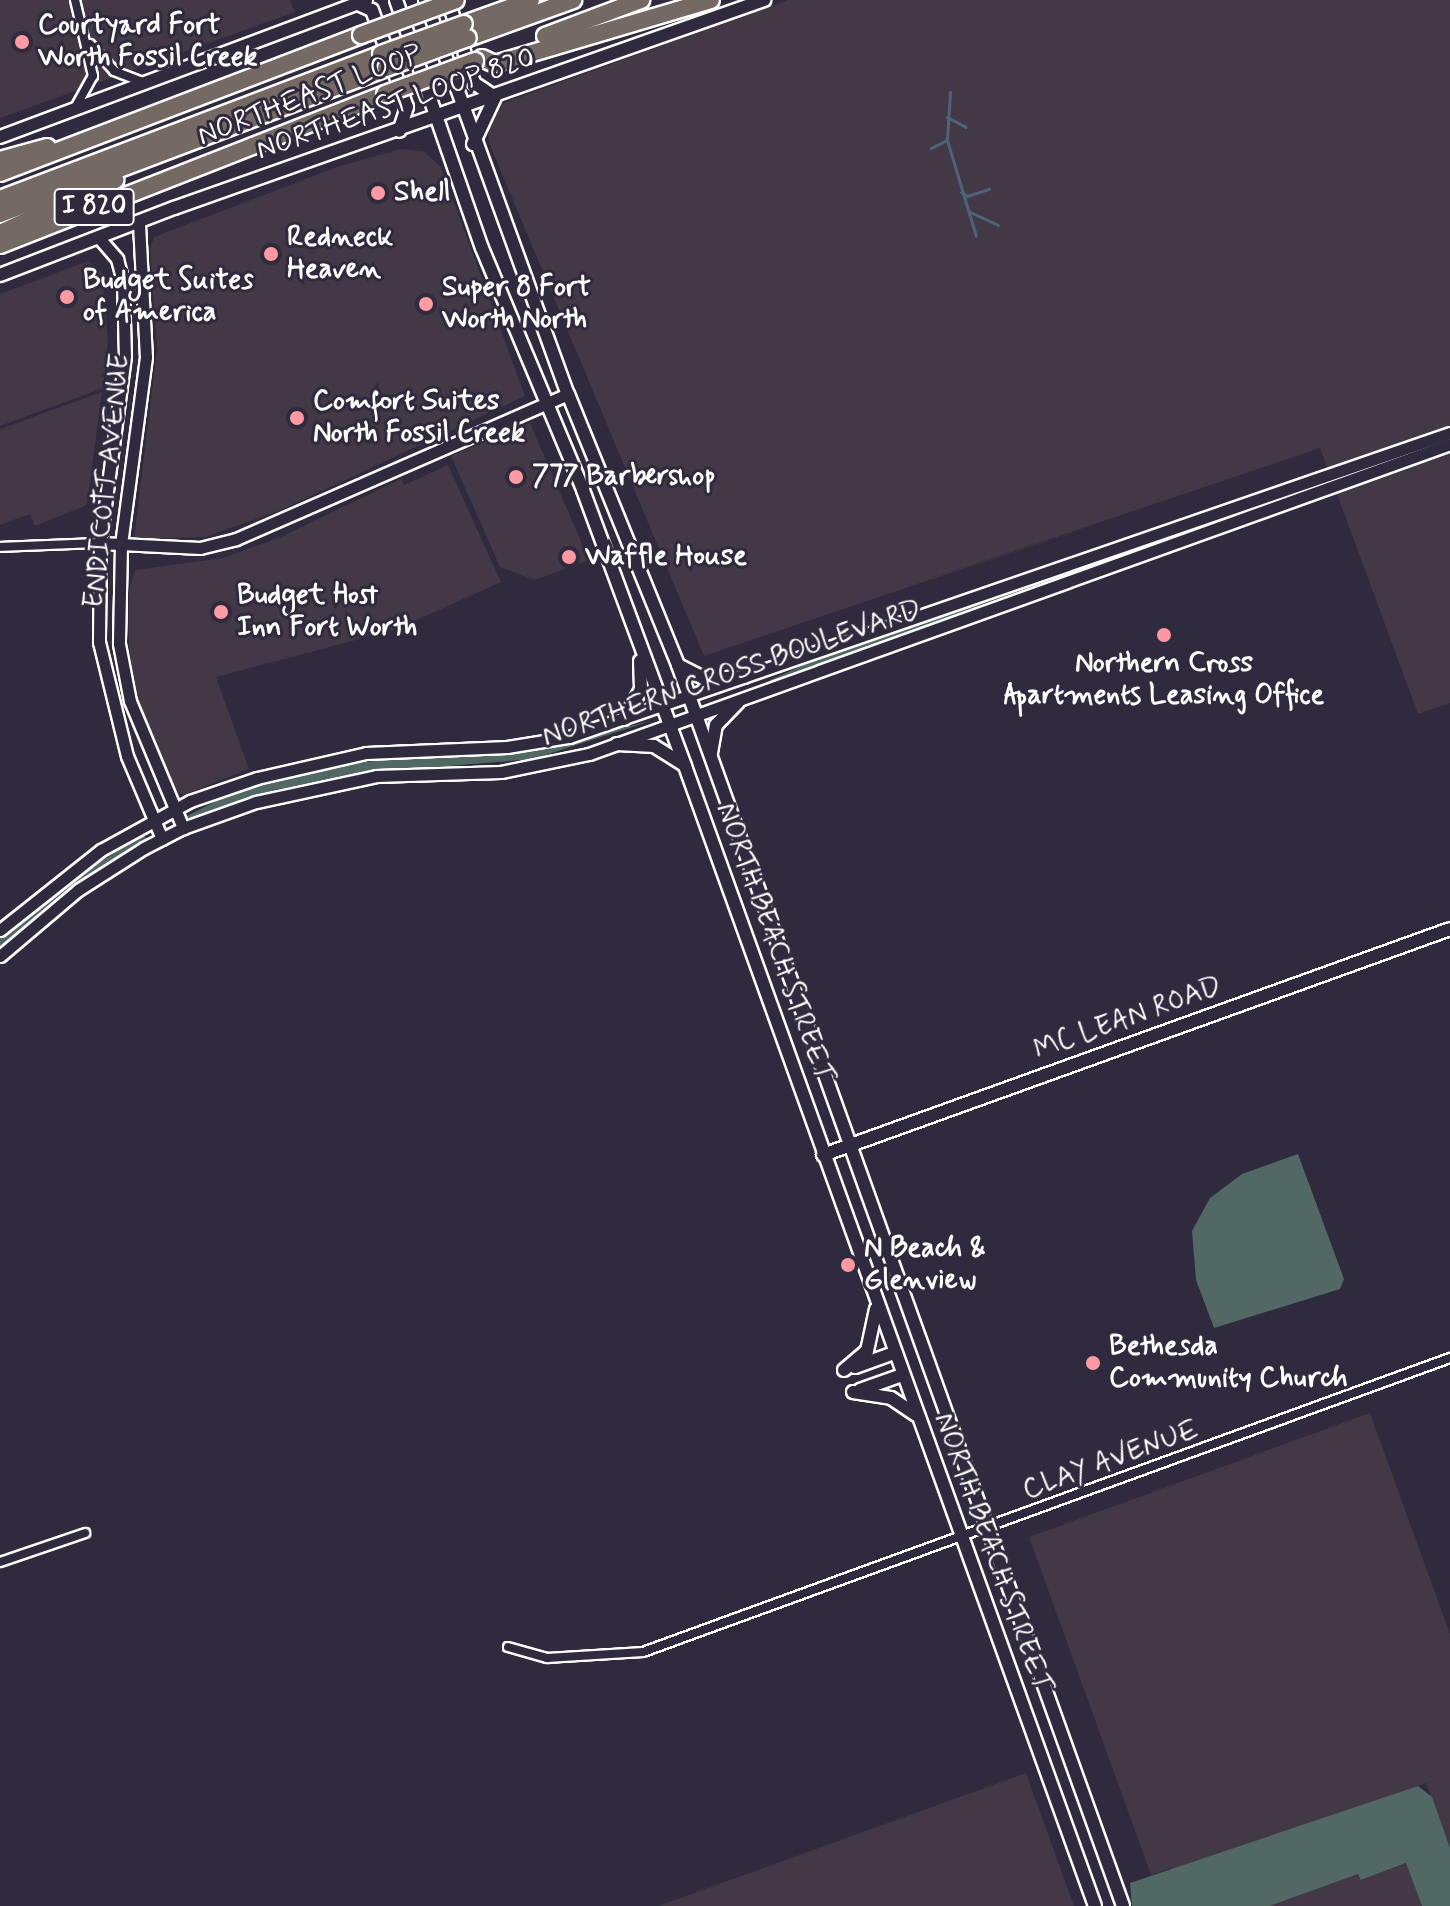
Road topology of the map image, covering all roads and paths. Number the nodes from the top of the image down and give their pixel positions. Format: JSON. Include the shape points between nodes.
{"nodes":[{"id":1,"x":75,"y":0,"type":"edge"},
{"id":2,"x":396,"y":0,"type":"edge"},
{"id":3,"x":425,"y":0,"type":"edge"},
{"id":4,"x":448,"y":0,"type":"edge"},
{"id":5,"x":456,"y":0,"type":"edge"},
{"id":6,"x":531,"y":0,"type":"edge"},
{"id":7,"x":573,"y":0,"type":"edge"},
{"id":8,"x":641,"y":0,"type":"edge"},
{"id":9,"x":711,"y":0,"type":"edge"},
{"id":10,"x":764,"y":0,"type":"edge"},
{"id":11,"x":360,"y":1,"type":"edge"},
{"id":12,"x":466,"y":31,"type":"junction"},
{"id":13,"x":89,"y":44,"type":"junction"},
{"id":14,"x":479,"y":60,"type":"junction"},
{"id":15,"x":384,"y":61,"type":"junction"},
{"id":16,"x":149,"y":83,"type":"junction"},
{"id":17,"x":495,"y":97,"type":"junction"},
{"id":18,"x":462,"y":109,"type":"junction"},
{"id":19,"x":74,"y":111,"type":"junction"},
{"id":20,"x":435,"y":120,"type":"junction"},
{"id":21,"x":399,"y":131,"type":"junction"},
{"id":22,"x":0,"y":137,"type":"edge"},
{"id":23,"x":68,"y":144,"type":"junction"},
{"id":24,"x":473,"y":144,"type":"junction"},
{"id":25,"x":175,"y":146,"type":"junction"},
{"id":26,"x":0,"y":160,"type":"edge"},
{"id":27,"x":0,"y":173,"type":"edge"},
{"id":28,"x":0,"y":199,"type":"edge"},
{"id":29,"x":0,"y":214,"type":"edge"},
{"id":30,"x":139,"y":224,"type":"junction"},
{"id":31,"x":0,"y":233,"type":"edge"},
{"id":32,"x":99,"y":238,"type":"junction"},
{"id":33,"x":0,"y":245,"type":"edge"},
{"id":34,"x":0,"y":275,"type":"edge"},
{"id":35,"x":125,"y":356,"type":"junction"},
{"id":36,"x":146,"y":357,"type":"junction"},
{"id":37,"x":568,"y":394,"type":"junction"},
{"id":38,"x":545,"y":404,"type":"junction"},
{"id":39,"x":1450,"y":433,"type":"edge"},
{"id":40,"x":1450,"y":444,"type":"edge"},
{"id":41,"x":100,"y":543,"type":"junction"},
{"id":42,"x":121,"y":545,"type":"junction"},
{"id":43,"x":0,"y":547,"type":"edge"},
{"id":44,"x":1091,"y":555,"type":"junction"},
{"id":45,"x":1096,"y":569,"type":"junction"},
{"id":46,"x":635,"y":630,"type":"junction"},
{"id":47,"x":678,"y":665,"type":"junction"},
{"id":48,"x":744,"y":677,"type":"junction"},
{"id":49,"x":689,"y":696,"type":"junction"},
{"id":50,"x":738,"y":702,"type":"junction"},
{"id":51,"x":662,"y":706,"type":"junction"},
{"id":52,"x":696,"y":717,"type":"junction"},
{"id":53,"x":624,"y":719,"type":"junction"},
{"id":54,"x":670,"y":726,"type":"junction"},
{"id":55,"x":617,"y":744,"type":"junction"},
{"id":56,"x":711,"y":760,"type":"junction"},
{"id":57,"x":685,"y":766,"type":"junction"},
{"id":58,"x":173,"y":809,"type":"junction"},
{"id":59,"x":153,"y":819,"type":"junction"},
{"id":60,"x":183,"y":828,"type":"junction"},
{"id":61,"x":162,"y":839,"type":"junction"},
{"id":62,"x":1450,"y":929,"type":"edge"},
{"id":63,"x":0,"y":930,"type":"edge"},
{"id":64,"x":0,"y":956,"type":"edge"},
{"id":65,"x":849,"y":1146,"type":"junction"},
{"id":66,"x":823,"y":1155,"type":"junction"},
{"id":67,"x":877,"y":1306,"type":"junction"},
{"id":68,"x":894,"y":1353,"type":"junction"},
{"id":69,"x":1450,"y":1358,"type":"edge"},
{"id":70,"x":902,"y":1375,"type":"junction"},
{"id":71,"x":917,"y":1416,"type":"junction"},
{"id":72,"x":987,"y":1529,"type":"junction"},
{"id":73,"x":85,"y":1533,"type":"dead end"},
{"id":74,"x":961,"y":1538,"type":"junction"},
{"id":75,"x":0,"y":1562,"type":"edge"},
{"id":76,"x":508,"y":1647,"type":"dead end"},
{"id":77,"x":1095,"y":1906,"type":"edge"},
{"id":78,"x":1123,"y":1906,"type":"edge"}],
"edges":[{"from":1,"to":13,"type":"street"},
{"from":2,"to":20,"type":"main road","name":"NORTH BEACH STREET"},
{"from":3,"to":18,"type":"main road","name":"NORTH BEACH STREET"},
{"from":4,"to":17,"type":"main road","via":[[474,83]]},
{"from":5,"to":23,"type":"highway","name":"NORTHEAST LOOP","number":"I 820","bridge":true},
{"from":6,"to":12,"type":"highway"},
{"from":7,"to":12,"type":"highway"},
{"from":8,"to":14,"type":"highway","name":"NORTHEAST LOOP","number":"I 820"},
{"from":9,"to":14,"type":"highway","via":[[495,64]]},
{"from":10,"to":17,"type":"main road","name":"NORTHEAST LOOP 820"},
{"from":11,"to":16,"type":"main road"},
{"from":11,"to":21,"type":"main road","via":[[372,10],[407,107]]},
{"from":12,"to":15,"type":"highway","bridge":true},
{"from":13,"to":16,"type":"street","via":[[114,71]]},
{"from":13,"to":19,"type":"street","via":[[93,76]]},
{"from":14,"to":33,"type":"highway","name":"NORTHEAST LOOP","number":"I 820","bridge":true},
{"from":15,"to":25,"type":"highway"},
{"from":15,"to":28,"type":"highway"},
{"from":16,"to":19,"type":"main road"},
{"from":17,"to":18,"type":"main road","name":"NORTHEAST LOOP 820"},
{"from":17,"to":24,"type":"main road"},
{"from":18,"to":20,"type":"main road","name":"NORTHEAST LOOP 820"},
{"from":18,"to":24,"type":"main road","name":"NORTH BEACH STREET"},
{"from":19,"to":22,"type":"main road"},
{"from":20,"to":21,"type":"main road","name":"NORTHEAST LOOP 820"},
{"from":20,"to":38,"type":"main road","name":"NORTH BEACH STREET"},
{"from":21,"to":30,"type":"main road","name":"NORTHEAST LOOP 820"},
{"from":23,"to":26,"type":"highway","via":[[25,150]]},
{"from":23,"to":27,"type":"highway","name":"NORTHEAST LOOP","number":"I 820"},
{"from":24,"to":37,"type":"main road","name":"NORTH BEACH STREET"},
{"from":25,"to":29,"type":"highway"},
{"from":25,"to":31,"type":"highway","via":[[142,168]]},
{"from":30,"to":32,"type":"main road","name":"NORTHEAST LOOP 820"},
{"from":30,"to":36,"type":"street","name":"ENDICOTT AVENUE"},
{"from":32,"to":34,"type":"main road","name":"NORTHEAST LOOP 820"},
{"from":32,"to":35,"type":"street","name":"ENDICOTT AVENUE","via":[[117,259],[123,282]]},
{"from":35,"to":36,"type":"street"},
{"from":35,"to":41,"type":"street","name":"ENDICOTT AVENUE"},
{"from":36,"to":42,"type":"street","name":"ENDICOTT AVENUE"},
{"from":37,"to":38,"type":"street"},
{"from":37,"to":47,"type":"main road","name":"NORTH BEACH STREET"},
{"from":38,"to":42,"type":"street","via":[[236,539],[200,548]]},
{"from":38,"to":46,"type":"main road","name":"NORTH BEACH STREET"},
{"from":39,"to":44,"type":"street","name":"NORTHERN CROSS BOULEVARD"},
{"from":40,"to":45,"type":"street","name":"NORTHERN CROSS BOULEVARD"},
{"from":41,"to":42,"type":"street"},
{"from":41,"to":43,"type":"street"},
{"from":41,"to":59,"type":"street","name":"ENDICOTT AVENUE","via":[[102,669],[127,756]]},
{"from":42,"to":58,"type":"street","name":"ENDICOTT AVENUE","via":[[118,622],[123,672]]},
{"from":44,"to":45,"type":"street"},
{"from":44,"to":48,"type":"street","name":"NORTHERN CROSS BOULEVARD"},
{"from":45,"to":50,"type":"street","name":"NORTHERN CROSS BOULEVARD"},
{"from":46,"to":51,"type":"main road","name":"NORTH BEACH STREET"},
{"from":46,"to":53,"type":"main road","via":[[641,689]]},
{"from":47,"to":48,"type":"main road","via":[[706,679]]},
{"from":47,"to":49,"type":"main road","name":"NORTH BEACH STREET"},
{"from":48,"to":49,"type":"street","name":"NORTHERN CROSS BOULEVARD"},
{"from":49,"to":51,"type":"street","name":"NORTHERN CROSS BOULEVARD"},
{"from":49,"to":52,"type":"main road","name":"NORTH BEACH STREET"},
{"from":50,"to":52,"type":"street","name":"NORTHERN CROSS BOULEVARD"},
{"from":50,"to":56,"type":"main road","via":[[711,734]]},
{"from":51,"to":53,"type":"street","name":"NORTHERN CROSS BOULEVARD"},
{"from":51,"to":54,"type":"main road","name":"NORTH BEACH STREET"},
{"from":52,"to":54,"type":"street","name":"NORTHERN CROSS BOULEVARD"},
{"from":52,"to":56,"type":"main road","name":"NORTH BEACH STREET"},
{"from":53,"to":58,"type":"street","name":"NORTHERN CROSS BOULEVARD","via":[[542,744],[403,749],[324,761]]},
{"from":54,"to":55,"type":"street","name":"NORTHERN CROSS BOULEVARD"},
{"from":54,"to":57,"type":"main road","name":"NORTH BEACH STREET"},
{"from":55,"to":57,"type":"main road","via":[[654,746]]},
{"from":55,"to":60,"type":"street","name":"NORTHERN CROSS BOULEVARD","via":[[501,772],[429,772],[345,782],[256,802]]},
{"from":56,"to":65,"type":"main road","name":"NORTH BEACH STREET"},
{"from":57,"to":66,"type":"main road","name":"NORTH BEACH STREET"},
{"from":58,"to":59,"type":"street","name":"NORTHERN CROSS BOULEVARD"},
{"from":58,"to":60,"type":"street","name":"ENDICOTT AVENUE"},
{"from":59,"to":61,"type":"street","name":"ENDICOTT AVENUE"},
{"from":59,"to":63,"type":"street","name":"NORTHERN CROSS BOULEVARD","via":[[53,884]]},
{"from":60,"to":61,"type":"street","name":"NORTHERN CROSS BOULEVARD"},
{"from":61,"to":64,"type":"street","name":"NORTHERN CROSS BOULEVARD","via":[[78,890]]},
{"from":62,"to":65,"type":"main road","name":"MC LEAN ROAD"},
{"from":65,"to":66,"type":"main road","name":"MC LEAN ROAD"},
{"from":65,"to":72,"type":"main road","name":"NORTH BEACH STREET"},
{"from":66,"to":67,"type":"main road","name":"NORTH BEACH STREET"},
{"from":67,"to":68,"type":"main road","name":"NORTH BEACH STREET"},
{"from":67,"to":68,"type":"main road","via":[[867,1351],[844,1370]]},
{"from":68,"to":70,"type":"main road","name":"NORTH BEACH STREET"},
{"from":69,"to":72,"type":"street","name":"CLAY AVENUE"},
{"from":70,"to":71,"type":"main road","name":"NORTH BEACH STREET"},
{"from":70,"to":71,"type":"main road","via":[[853,1392],[891,1398]]},
{"from":71,"to":74,"type":"main road","name":"NORTH BEACH STREET"},
{"from":72,"to":74,"type":"street","name":"CLAY AVENUE"},
{"from":72,"to":78,"type":"main road","name":"NORTH BEACH STREET"},
{"from":73,"to":75,"type":"street"},
{"from":74,"to":76,"type":"street","name":"CLAY AVENUE","via":[[643,1652],[547,1658]]},
{"from":74,"to":77,"type":"main road","name":"NORTH BEACH STREET"}]}
